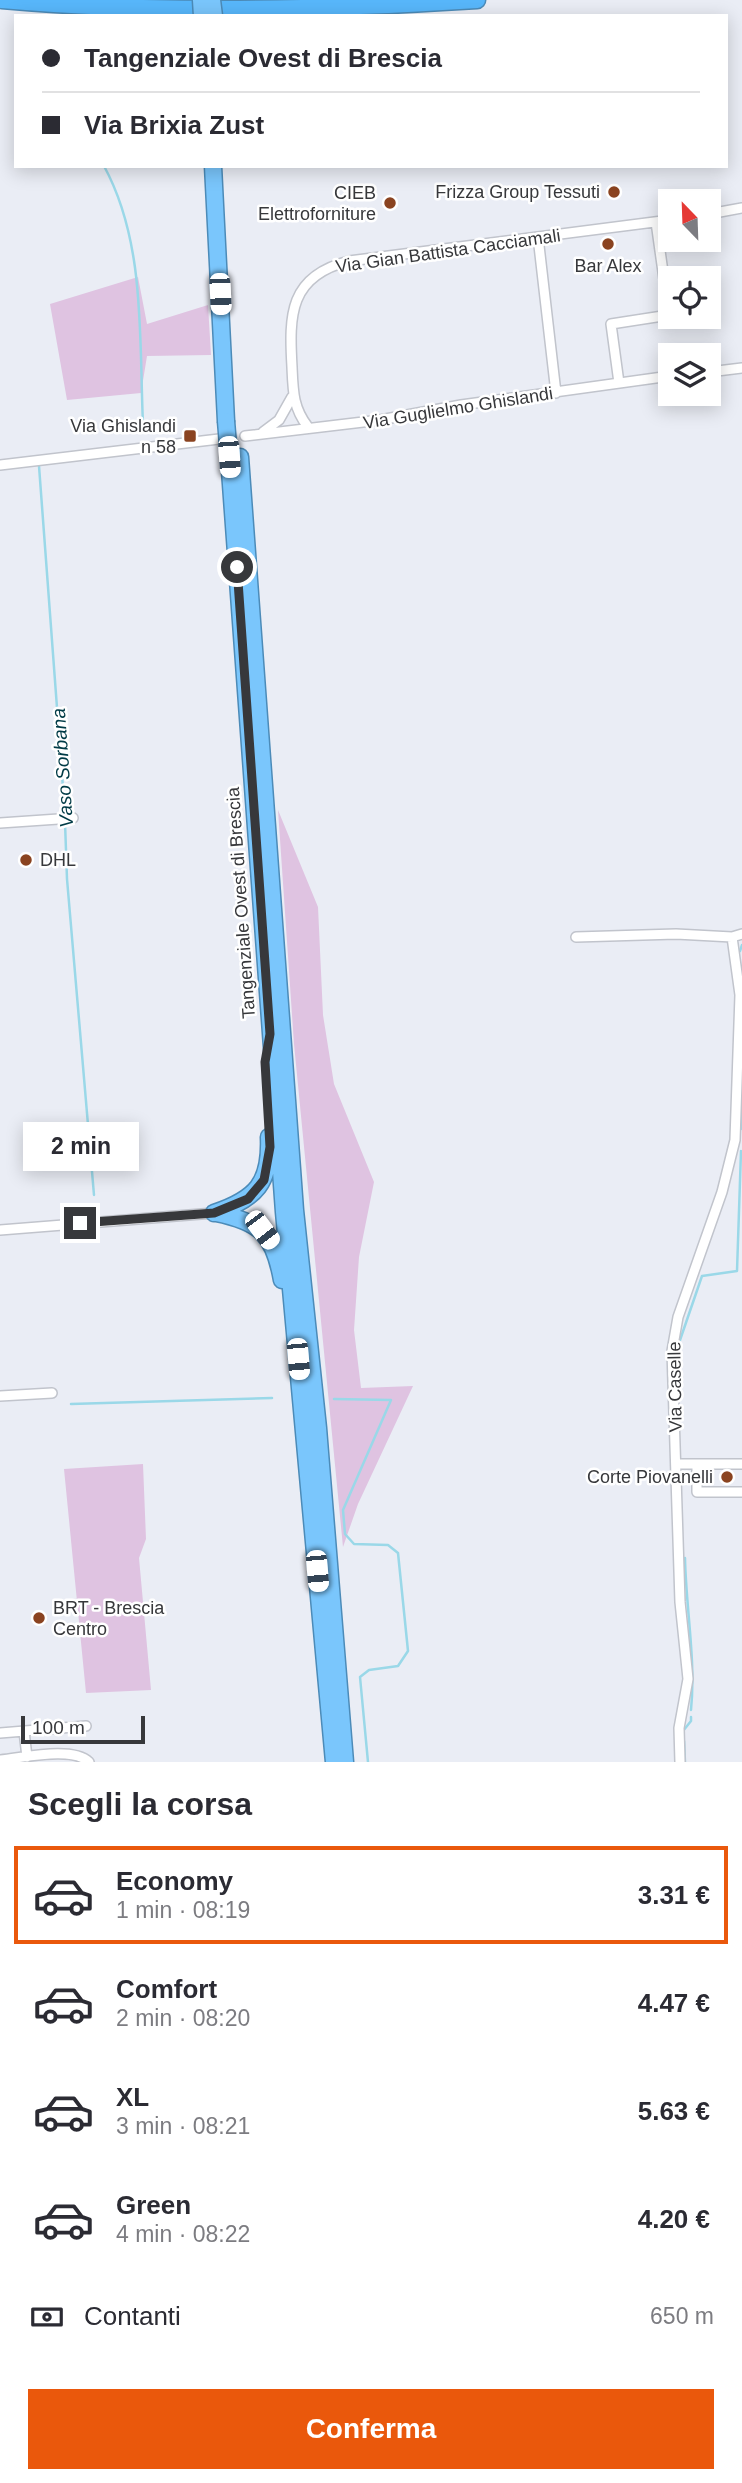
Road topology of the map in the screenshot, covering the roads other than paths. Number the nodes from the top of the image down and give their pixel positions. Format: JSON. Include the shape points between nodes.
{"nodes":[{"id":1,"x":2,"y":0,"type":"edge"},
{"id":2,"x":477,"y":0,"type":"edge"},
{"id":3,"x":213,"y":168,"type":"edge"},
{"id":4,"x":224,"y":168,"type":"edge"},
{"id":5,"x":742,"y":208,"type":"edge"},
{"id":6,"x":721,"y":212,"type":"edge"},
{"id":7,"x":656,"y":222,"type":"joint"},
{"id":8,"x":538,"y":237,"type":"junction"},
{"id":9,"x":742,"y":368,"type":"edge"},
{"id":10,"x":721,"y":371,"type":"edge"},
{"id":11,"x":658,"y":378,"type":"edge"},
{"id":12,"x":619,"y":383,"type":"junction"},
{"id":13,"x":556,"y":393,"type":"junction"},
{"id":14,"x":292,"y":397,"type":"junction"},
{"id":15,"x":232,"y":421,"type":"junction"},
{"id":16,"x":308,"y":428,"type":"junction"},
{"id":17,"x":219,"y":439,"type":"dead end"},
{"id":18,"x":234,"y":457,"type":"junction"},
{"id":19,"x":0,"y":465,"type":"edge"},
{"id":20,"x":73,"y":818,"type":"dead end"},
{"id":21,"x":0,"y":823,"type":"edge"},
{"id":22,"x":742,"y":934,"type":"edge"},
{"id":23,"x":576,"y":937,"type":"dead end"},
{"id":24,"x":732,"y":937,"type":"junction"},
{"id":25,"x":270,"y":1034,"type":"junction"},
{"id":26,"x":740,"y":1068,"type":"edge"},
{"id":27,"x":214,"y":1213,"type":"junction"},
{"id":28,"x":0,"y":1230,"type":"edge"},
{"id":29,"x":298,"y":1359,"type":"junction"},
{"id":30,"x":52,"y":1393,"type":"dead end"},
{"id":31,"x":0,"y":1396,"type":"edge"},
{"id":32,"x":677,"y":1464,"type":"junction"},
{"id":33,"x":697,"y":1464,"type":"junction"},
{"id":34,"x":742,"y":1464,"type":"edge"},
{"id":35,"x":742,"y":1492,"type":"edge"},
{"id":36,"x":86,"y":1726,"type":"dead end"},
{"id":37,"x":24,"y":1731,"type":"junction"},
{"id":38,"x":0,"y":1733,"type":"edge"},
{"id":39,"x":27,"y":1758,"type":"junction"},
{"id":40,"x":0,"y":1760,"type":"edge"},
{"id":41,"x":89,"y":1762,"type":"edge"},
{"id":42,"x":334,"y":1762,"type":"edge"},
{"id":43,"x":345,"y":1762,"type":"edge"},
{"id":44,"x":680,"y":1762,"type":"edge"}],
"edges":[{"from":1,"to":2,"type":"highway","via":[[108,7],[320,9]]},
{"from":3,"to":15,"type":"highway","name":"Tangenziale Ovest di Brescia"},
{"from":4,"to":15,"type":"highway","name":"Tangenziale Ovest di Brescia"},
{"from":5,"to":6,"type":"street"},
{"from":7,"to":8,"type":"street","name":"Via Gian Battista Cacciamali"},
{"from":7,"to":12,"type":"street","via":[[669,315],[611,324]]},
{"from":8,"to":13,"type":"street"},
{"from":8,"to":14,"type":"street","name":"Via Gian Battista Cacciamali","via":[[349,261],[311,279],[294,305],[290,323]]},
{"from":9,"to":10,"type":"street"},
{"from":11,"to":12,"type":"street","name":"Via Guglielmo Ghislandi"},
{"from":12,"to":13,"type":"street","name":"Via Guglielmo Ghislandi"},
{"from":13,"to":16,"type":"street","name":"Via Guglielmo Ghislandi"},
{"from":14,"to":16,"type":"street","name":"Via Gian Battista Cacciamali"},
{"from":14,"to":16,"type":"street","name":"Via Guglielmo Ghislandi","via":[[269,429],[250,436]]},
{"from":15,"to":18,"type":"highway","name":"Tangenziale Ovest di Brescia"},
{"from":17,"to":19,"type":"street"},
{"from":18,"to":25,"type":"highway","name":"Tangenziale Ovest di Brescia"},
{"from":18,"to":43,"type":"highway","name":"Tangenziale Ovest di Brescia"},
{"from":20,"to":21,"type":"street"},
{"from":22,"to":24,"type":"street"},
{"from":23,"to":24,"type":"street"},
{"from":24,"to":26,"type":"street","name":"Via Caselle","via":[[740,995]]},
{"from":25,"to":27,"type":"highway","via":[[265,1062],[270,1147],[264,1180],[248,1199]]},
{"from":25,"to":29,"type":"highway","name":"Tangenziale Ovest di Brescia"},
{"from":26,"to":32,"type":"street","name":"Via Caselle","via":[[735,1140],[726,1179],[674,1336]]},
{"from":27,"to":28,"type":"street"},
{"from":27,"to":29,"type":"highway","via":[[251,1223],[271,1242]]},
{"from":29,"to":42,"type":"highway","name":"Tangenziale Ovest di Brescia"},
{"from":30,"to":31,"type":"street"},
{"from":32,"to":33,"type":"street"},
{"from":32,"to":44,"type":"street","name":"Via Caselle","via":[[680,1602],[688,1679],[679,1728]]},
{"from":33,"to":34,"type":"street"},
{"from":33,"to":35,"type":"street","via":[[697,1492]]},
{"from":36,"to":37,"type":"street"},
{"from":37,"to":38,"type":"street"},
{"from":37,"to":39,"type":"street"},
{"from":39,"to":40,"type":"street"},
{"from":39,"to":41,"type":"street","via":[[74,1754]]}]}
